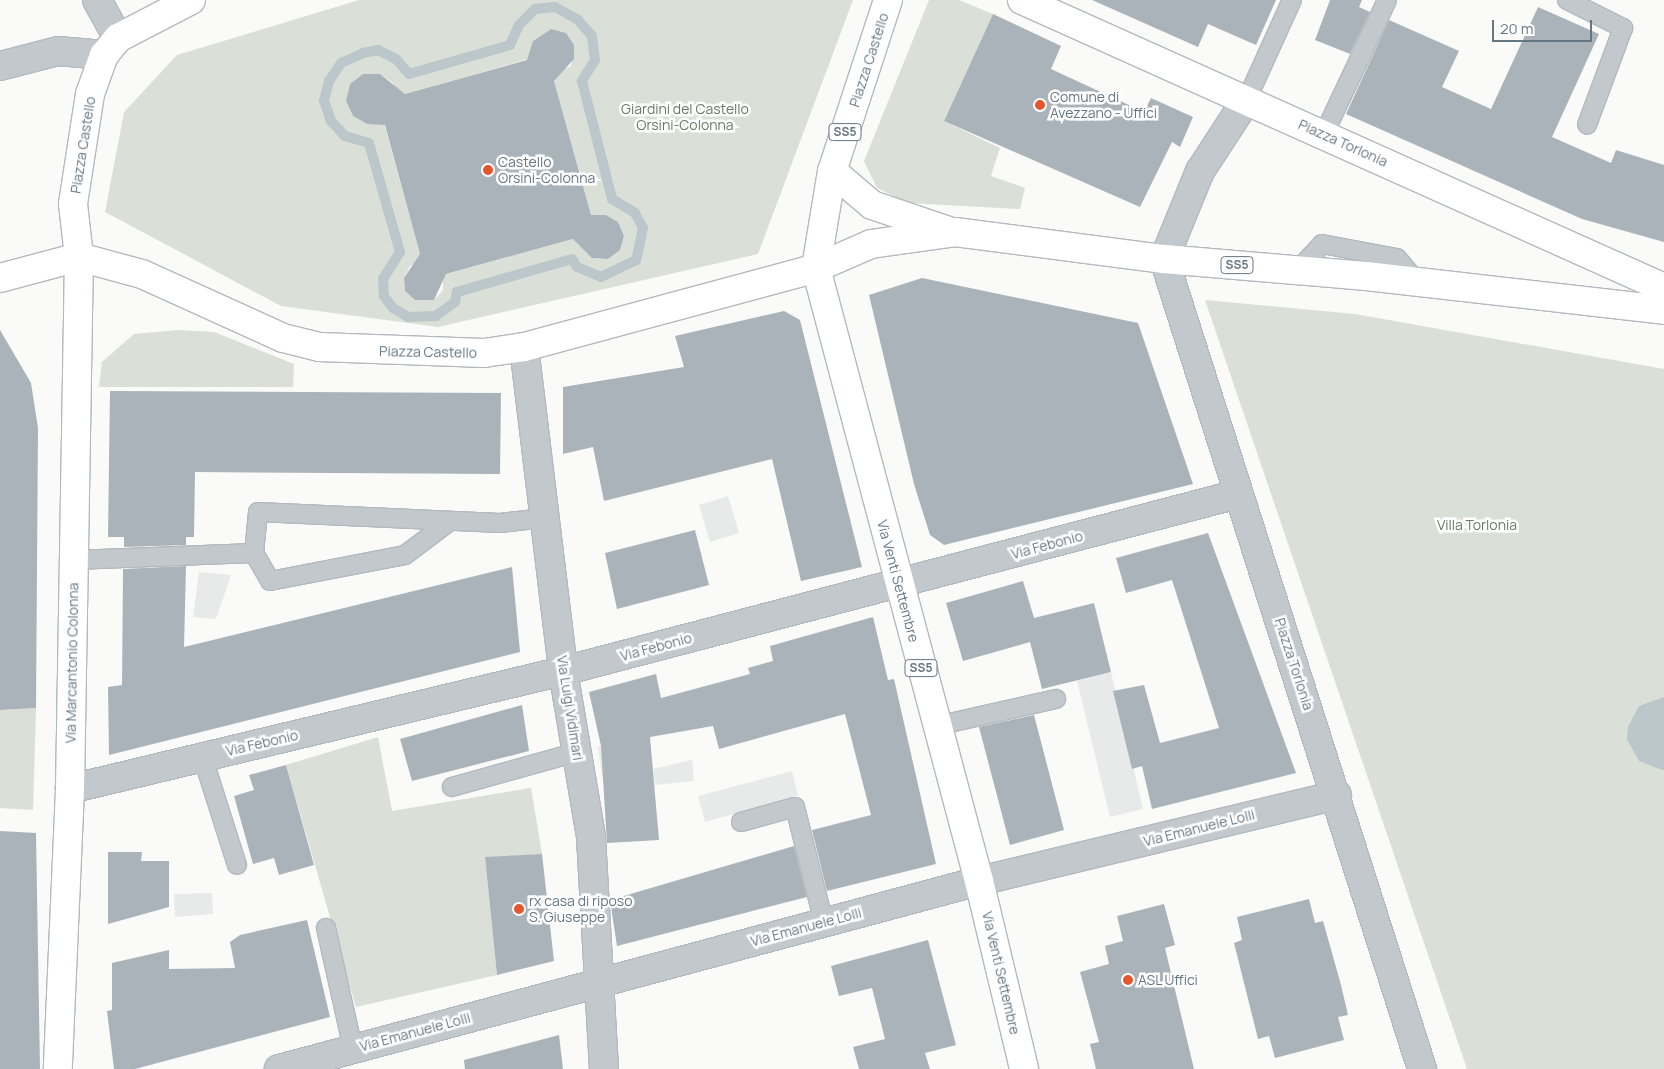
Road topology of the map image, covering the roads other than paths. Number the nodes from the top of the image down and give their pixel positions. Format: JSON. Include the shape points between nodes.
{"nodes":[{"id":1,"x":97,"y":0,"type":"edge"},
{"id":2,"x":191,"y":0,"type":"edge"},
{"id":3,"x":888,"y":0,"type":"edge"},
{"id":4,"x":1022,"y":0,"type":"edge"},
{"id":5,"x":1292,"y":0,"type":"edge"},
{"id":6,"x":1387,"y":0,"type":"edge"},
{"id":7,"x":1566,"y":0,"type":"edge"},
{"id":8,"x":111,"y":47,"type":"junction"},
{"id":9,"x":0,"y":66,"type":"edge"},
{"id":10,"x":1247,"y":99,"type":"junction"},
{"id":11,"x":1588,"y":125,"type":"dead end"},
{"id":12,"x":1324,"y":134,"type":"junction"},
{"id":13,"x":832,"y":171,"type":"junction"},
{"id":14,"x":954,"y":232,"type":"junction"},
{"id":15,"x":78,"y":257,"type":"junction"},
{"id":16,"x":1164,"y":259,"type":"junction"},
{"id":17,"x":816,"y":268,"type":"junction"},
{"id":18,"x":0,"y":278,"type":"edge"},
{"id":19,"x":1664,"y":288,"type":"edge"},
{"id":20,"x":1664,"y":310,"type":"edge"},
{"id":21,"x":524,"y":347,"type":"junction"},
{"id":22,"x":1238,"y":494,"type":"junction"},
{"id":23,"x":544,"y":518,"type":"junction"},
{"id":24,"x":450,"y":521,"type":"junction"},
{"id":25,"x":254,"y":554,"type":"junction"},
{"id":26,"x":74,"y":560,"type":"junction"},
{"id":27,"x":899,"y":584,"type":"junction"},
{"id":28,"x":563,"y":671,"type":"junction"},
{"id":29,"x":1056,"y":698,"type":"dead end"},
{"id":30,"x":936,"y":726,"type":"junction"},
{"id":31,"x":577,"y":752,"type":"junction"},
{"id":32,"x":203,"y":758,"type":"junction"},
{"id":33,"x":452,"y":787,"type":"dead end"},
{"id":34,"x":70,"y":790,"type":"junction"},
{"id":35,"x":1337,"y":794,"type":"junction"},
{"id":36,"x":808,"y":811,"type":"dead end"},
{"id":37,"x":741,"y":822,"type":"dead end"},
{"id":38,"x":236,"y":865,"type":"dead end"},
{"id":39,"x":979,"y":881,"type":"junction"},
{"id":40,"x":828,"y":921,"type":"junction"},
{"id":41,"x":326,"y":928,"type":"dead end"},
{"id":42,"x":598,"y":983,"type":"junction"},
{"id":43,"x":339,"y":1058,"type":"edge"},
{"id":44,"x":58,"y":1069,"type":"edge"},
{"id":45,"x":278,"y":1069,"type":"edge"},
{"id":46,"x":604,"y":1069,"type":"edge"},
{"id":47,"x":1024,"y":1069,"type":"edge"},
{"id":48,"x":1422,"y":1069,"type":"edge"}],
"edges":[{"from":1,"to":8,"type":"street"},
{"from":2,"to":8,"type":"main road"},
{"from":3,"to":13,"type":"main road","name":"Piazza Castello","number":"SS5"},
{"from":4,"to":10,"type":"main road","name":"Piazza Torlonia"},
{"from":5,"to":10,"type":"lane"},
{"from":6,"to":12,"type":"lane"},
{"from":7,"to":11,"type":"lane","via":[[1623,28]]},
{"from":8,"to":9,"type":"street","via":[[58,51]]},
{"from":8,"to":15,"type":"main road","name":"Piazza Castello","via":[[90,94],[73,204]]},
{"from":10,"to":12,"type":"main road","name":"Piazza Torlonia"},
{"from":10,"to":16,"type":"street","via":[[1200,171]]},
{"from":12,"to":19,"type":"main road","name":"Piazza Torlonia"},
{"from":13,"to":14,"type":"main road","via":[[872,205]]},
{"from":13,"to":17,"type":"main road","name":"Piazza Castello","number":"SS5"},
{"from":14,"to":16,"type":"main road","number":"SS5"},
{"from":14,"to":17,"type":"main road","number":"SS5","via":[[871,244]]},
{"from":15,"to":18,"type":"main road"},
{"from":15,"to":21,"type":"main road","name":"Piazza Castello","via":[[142,274],[282,338],[320,347],[484,353]]},
{"from":15,"to":26,"type":"main road","name":"Via Marcantonio Colonna"},
{"from":16,"to":20,"type":"main road","number":"SS5","via":[[1417,282]]},
{"from":16,"to":22,"type":"street","name":"Piazza Torlonia"},
{"from":17,"to":21,"type":"main road","name":"Piazza Castello"},
{"from":17,"to":27,"type":"main road","name":"Via Venti Settembre","number":"SS5"},
{"from":21,"to":23,"type":"street","name":"Via Luigi Vidimari"},
{"from":22,"to":27,"type":"street","name":"Via Febonio"},
{"from":22,"to":35,"type":"street","name":"Piazza Torlonia"},
{"from":23,"to":24,"type":"lane","via":[[500,523]]},
{"from":23,"to":28,"type":"street","name":"Via Luigi Vidimari"},
{"from":24,"to":25,"type":"lane","via":[[405,556],[270,581]]},
{"from":24,"to":25,"type":"lane","via":[[258,512]]},
{"from":25,"to":26,"type":"lane"},
{"from":26,"to":34,"type":"main road","name":"Via Marcantonio Colonna"},
{"from":27,"to":28,"type":"street","name":"Via Febonio"},
{"from":27,"to":30,"type":"main road","name":"Via Venti Settembre","number":"SS5"},
{"from":28,"to":31,"type":"street","name":"Via Luigi Vidimari"},
{"from":28,"to":32,"type":"street","name":"Via Febonio"},
{"from":29,"to":30,"type":"lane"},
{"from":30,"to":39,"type":"main road","name":"Via Venti Settembre","number":"SS5"},
{"from":31,"to":33,"type":"lane"},
{"from":31,"to":42,"type":"street","name":"Via Luigi Vidimari","via":[[591,837]]},
{"from":32,"to":34,"type":"street","name":"Via Febonio"},
{"from":32,"to":38,"type":"lane"},
{"from":34,"to":44,"type":"main road","name":"Via Marcantonio Colonna"},
{"from":35,"to":39,"type":"street","name":"Via Emanuele Lolli"},
{"from":35,"to":48,"type":"street","name":"Piazza Torlonia"},
{"from":36,"to":40,"type":"lane"},
{"from":37,"to":40,"type":"lane","via":[[795,808]]},
{"from":39,"to":40,"type":"street","name":"Via Emanuele Lolli"},
{"from":39,"to":47,"type":"main road","name":"Via Venti Settembre","number":"SS5"},
{"from":40,"to":42,"type":"street","name":"Via Emanuele Lolli"},
{"from":41,"to":43,"type":"lane"},
{"from":42,"to":43,"type":"street","name":"Via Emanuele Lolli"},
{"from":42,"to":46,"type":"street","name":"Via Luigi Vidimari"},
{"from":43,"to":45,"type":"street","name":"Via Emanuele Lolli"}]}
